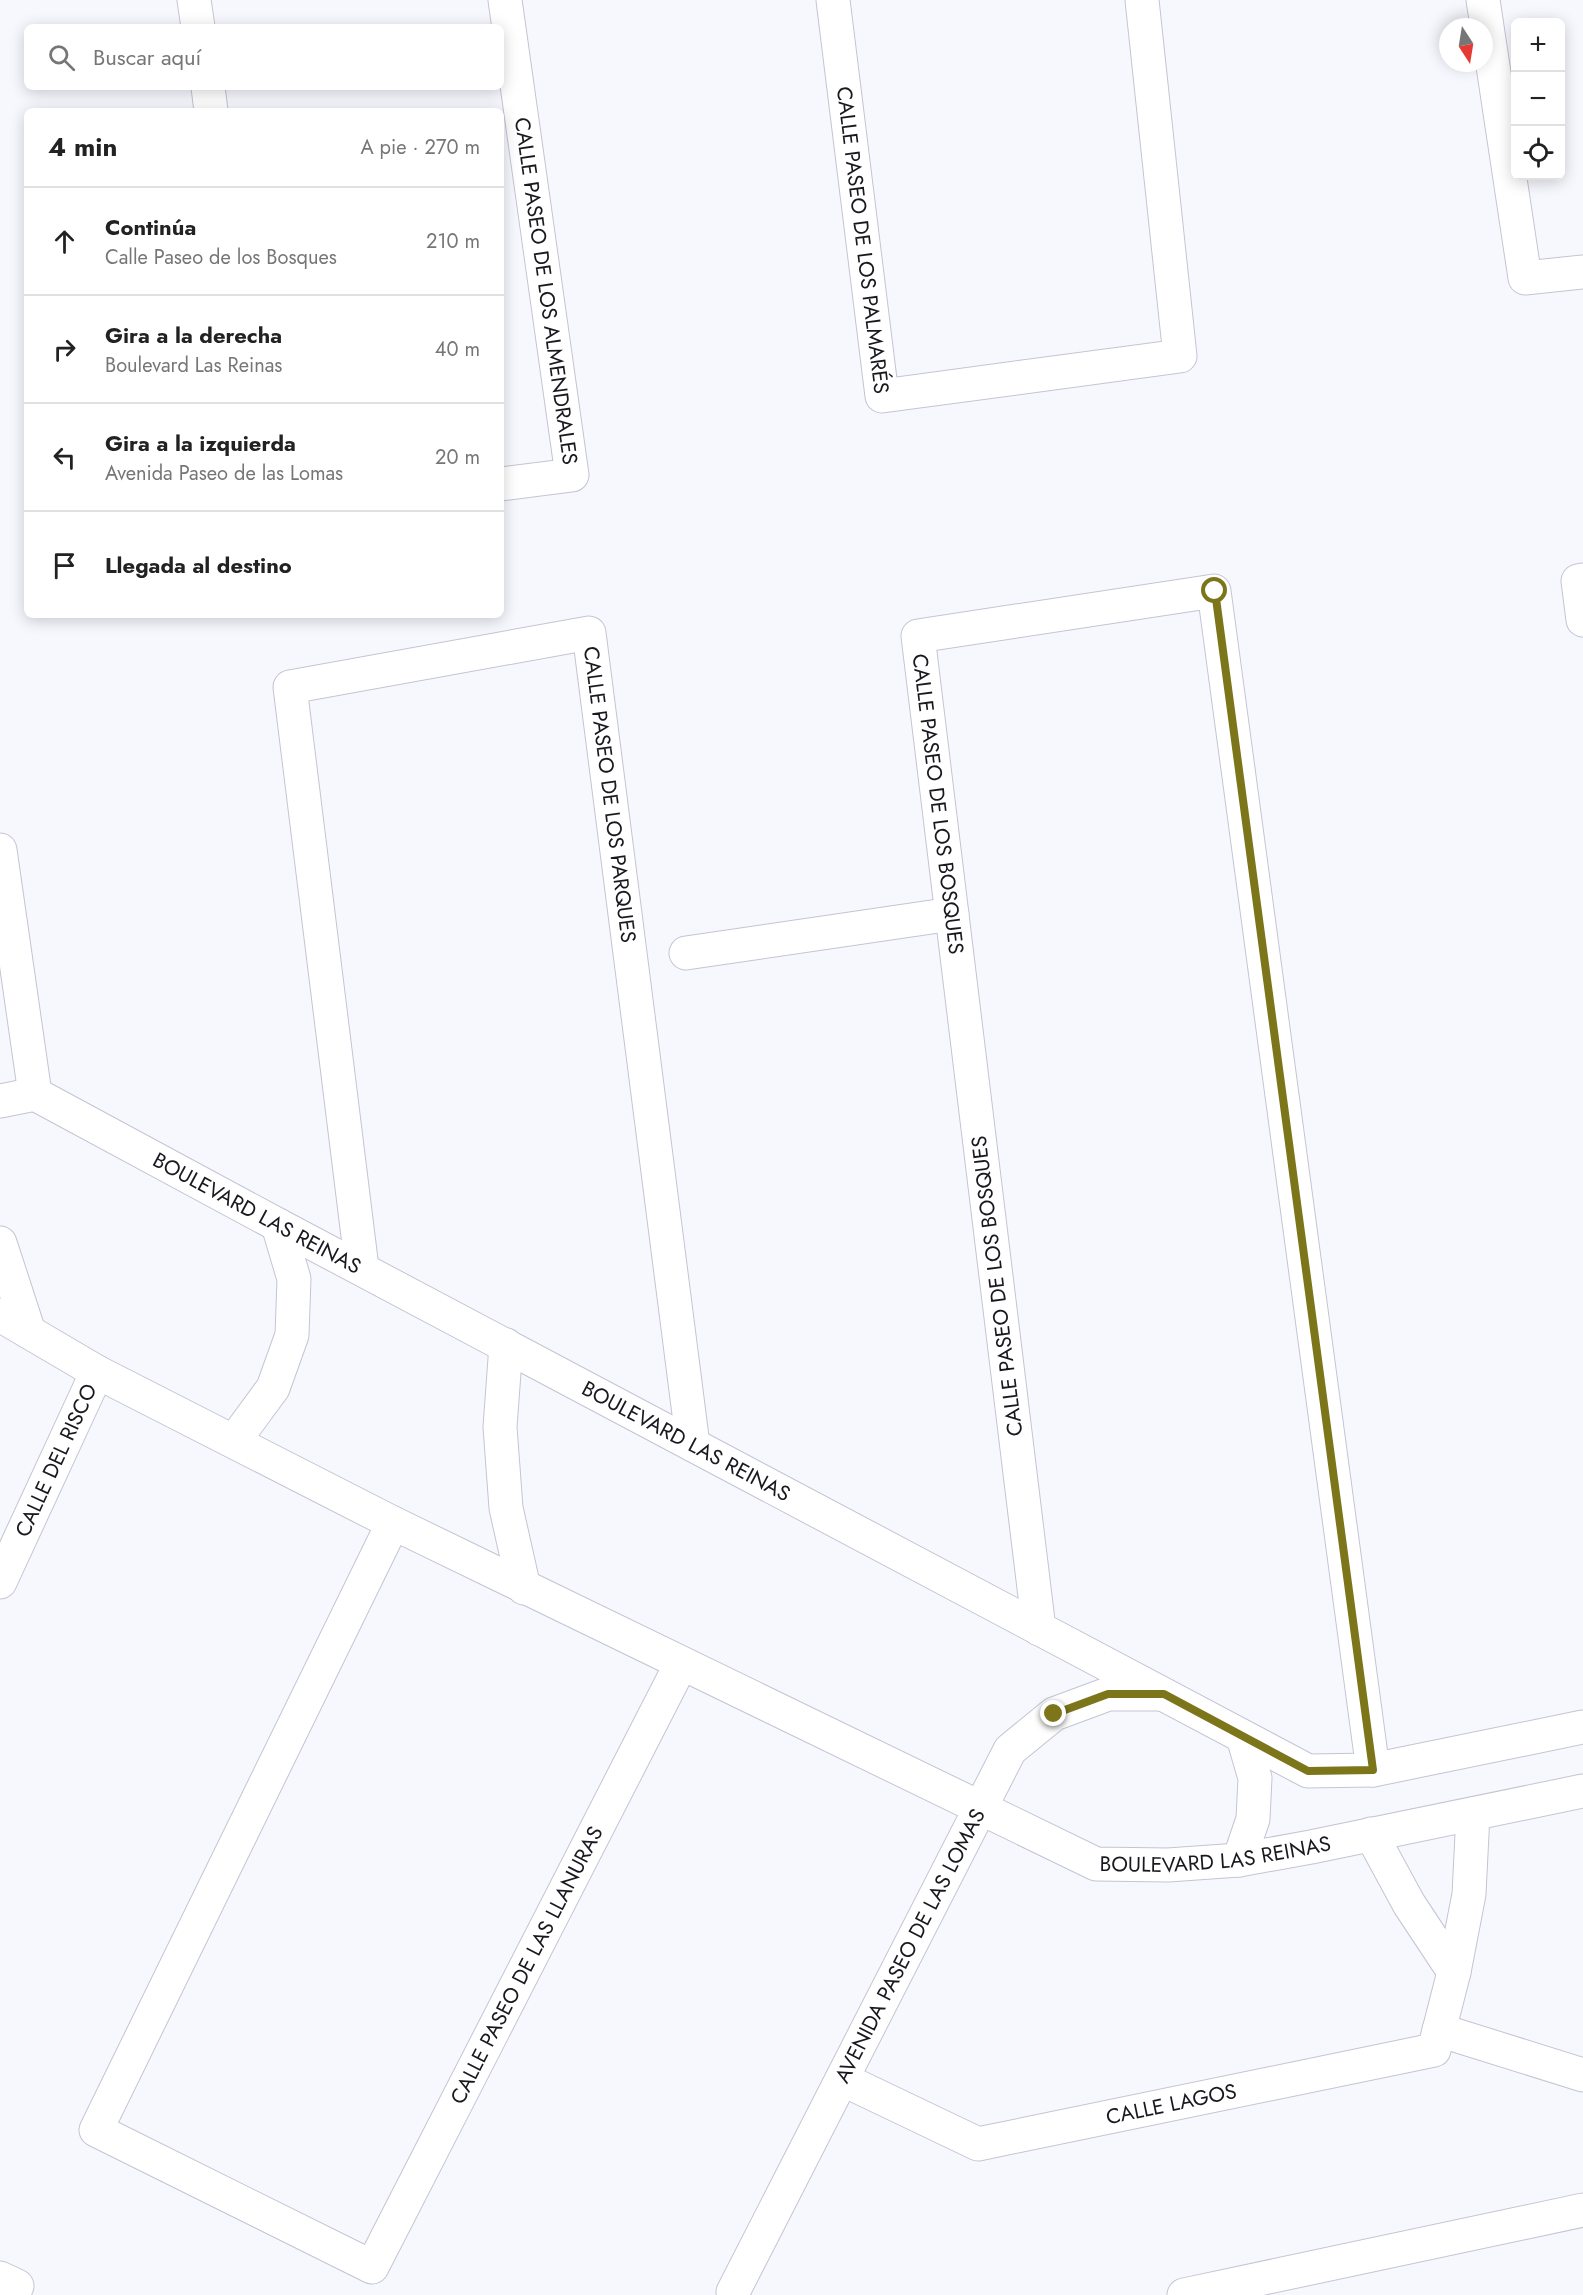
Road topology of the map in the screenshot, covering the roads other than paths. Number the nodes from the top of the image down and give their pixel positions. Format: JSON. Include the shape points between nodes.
{"nodes":[{"id":1,"x":194,"y":0,"type":"edge"},
{"id":2,"x":505,"y":0,"type":"edge"},
{"id":3,"x":833,"y":0,"type":"edge"},
{"id":4,"x":1142,"y":0,"type":"edge"},
{"id":5,"x":1484,"y":0,"type":"edge"},
{"id":6,"x":198,"y":24,"type":"edge"},
{"id":7,"x":208,"y":90,"type":"edge"},
{"id":8,"x":211,"y":108,"type":"edge"},
{"id":9,"x":1583,"y":272,"type":"edge"},
{"id":10,"x":504,"y":484,"type":"edge"},
{"id":11,"x":1583,"y":580,"type":"edge"},
{"id":12,"x":1583,"y":620,"type":"edge"},
{"id":13,"x":0,"y":850,"type":"edge"},
{"id":14,"x":952,"y":914,"type":"junction"},
{"id":15,"x":686,"y":953,"type":"dead end"},
{"id":16,"x":35,"y":1094,"type":"junction"},
{"id":17,"x":0,"y":1101,"type":"edge"},
{"id":18,"x":278,"y":1225,"type":"junction"},
{"id":19,"x":0,"y":1243,"type":"edge"},
{"id":20,"x":362,"y":1268,"type":"junction"},
{"id":21,"x":0,"y":1315,"type":"edge"},
{"id":22,"x":29,"y":1332,"type":"junction"},
{"id":23,"x":506,"y":1345,"type":"junction"},
{"id":24,"x":97,"y":1372,"type":"junction"},
{"id":25,"x":234,"y":1441,"type":"junction"},
{"id":26,"x":693,"y":1445,"type":"junction"},
{"id":27,"x":393,"y":1523,"type":"junction"},
{"id":28,"x":0,"y":1582,"type":"edge"},
{"id":29,"x":524,"y":1588,"type":"junction"},
{"id":30,"x":1039,"y":1629,"type":"junction"},
{"id":31,"x":681,"y":1664,"type":"junction"},
{"id":32,"x":1164,"y":1694,"type":"junction"},
{"id":33,"x":1583,"y":1727,"type":"edge"},
{"id":34,"x":1243,"y":1737,"type":"junction"},
{"id":35,"x":1373,"y":1770,"type":"junction"},
{"id":36,"x":1583,"y":1791,"type":"edge"},
{"id":37,"x":980,"y":1808,"type":"junction"},
{"id":38,"x":1473,"y":1814,"type":"junction"},
{"id":39,"x":1371,"y":1834,"type":"junction"},
{"id":40,"x":1239,"y":1860,"type":"junction"},
{"id":41,"x":1454,"y":1972,"type":"junction"},
{"id":42,"x":1439,"y":2030,"type":"junction"},
{"id":43,"x":1583,"y":2075,"type":"edge"},
{"id":44,"x":842,"y":2079,"type":"junction"},
{"id":45,"x":1583,"y":2210,"type":"edge"},
{"id":46,"x":0,"y":2278,"type":"edge"},
{"id":47,"x":13,"y":2295,"type":"edge"},
{"id":48,"x":734,"y":2295,"type":"edge"},
{"id":49,"x":1184,"y":2295,"type":"edge"}],
"edges":[{"from":1,"to":6,"type":"street"},
{"from":2,"to":10,"type":"street","name":"CALLE PASEO DE LOS ALMENDRALES","via":[[572,475]]},
{"from":3,"to":4,"type":"street","name":"CALLE PASEO DE LOS PALMARÉS","via":[[882,396],[1180,356]]},
{"from":5,"to":9,"type":"street","via":[[1525,278]]},
{"from":7,"to":8,"type":"street"},
{"from":11,"to":12,"type":"street","via":[[1578,581]]},
{"from":13,"to":16,"type":"street"},
{"from":14,"to":15,"type":"street"},
{"from":14,"to":30,"type":"street","name":"CALLE PASEO DE LOS BOSQUES"},
{"from":14,"to":35,"type":"street","name":"CALLE PASEO DE LOS BOSQUES","via":[[918,636],[1215,591]]},
{"from":16,"to":17,"type":"street"},
{"from":16,"to":18,"type":"street","name":"BOULEVARD LAS REINAS"},
{"from":18,"to":20,"type":"street","name":"BOULEVARD LAS REINAS"},
{"from":18,"to":25,"type":"street","via":[[294,1279],[292,1335],[273,1388]]},
{"from":19,"to":22,"type":"street"},
{"from":20,"to":23,"type":"street","name":"BOULEVARD LAS REINAS"},
{"from":20,"to":26,"type":"street","name":"CALLE PASEO DE LOS PARQUES","via":[[291,687],[589,633]]},
{"from":21,"to":22,"type":"street","name":"BOULEVARD LAS REINAS"},
{"from":22,"to":24,"type":"street","name":"BOULEVARD LAS REINAS"},
{"from":23,"to":26,"type":"street","name":"BOULEVARD LAS REINAS"},
{"from":23,"to":29,"type":"street","via":[[500,1426],[503,1473],[506,1508]]},
{"from":24,"to":25,"type":"street","name":"BOULEVARD LAS REINAS"},
{"from":24,"to":28,"type":"street","name":"CALLE DEL RISCO"},
{"from":25,"to":27,"type":"street","name":"BOULEVARD LAS REINAS"},
{"from":26,"to":30,"type":"street","name":"BOULEVARD LAS REINAS"},
{"from":27,"to":29,"type":"street","name":"BOULEVARD LAS REINAS"},
{"from":27,"to":31,"type":"street","name":"CALLE PASEO DE LAS LLANURAS","via":[[96,2130],[372,2267]]},
{"from":29,"to":31,"type":"street","name":"BOULEVARD LAS REINAS"},
{"from":30,"to":32,"type":"street","name":"BOULEVARD LAS REINAS"},
{"from":31,"to":37,"type":"street","name":"BOULEVARD LAS REINAS"},
{"from":32,"to":34,"type":"street","name":"BOULEVARD LAS REINAS"},
{"from":32,"to":37,"type":"street","name":"AVENIDA PASEO DE LAS LOMAS","via":[[1108,1694],[1054,1714],[1010,1750]]},
{"from":33,"to":35,"type":"street","name":"BOULEVARD LAS REINAS"},
{"from":34,"to":35,"type":"street","name":"BOULEVARD LAS REINAS","via":[[1308,1771]]},
{"from":34,"to":40,"type":"street","via":[[1255,1778],[1253,1819]]},
{"from":36,"to":38,"type":"street","name":"BOULEVARD LAS REINAS"},
{"from":37,"to":40,"type":"street","name":"BOULEVARD LAS REINAS","via":[[1096,1864],[1168,1865]]},
{"from":37,"to":44,"type":"street","name":"AVENIDA PASEO DE LAS LOMAS"},
{"from":38,"to":39,"type":"street","name":"BOULEVARD LAS REINAS"},
{"from":38,"to":41,"type":"street","name":"CALLE LAGOS","via":[[1469,1894]]},
{"from":39,"to":40,"type":"street","name":"BOULEVARD LAS REINAS"},
{"from":39,"to":41,"type":"street","via":[[1409,1904]]},
{"from":41,"to":42,"type":"street","name":"CALLE LAGOS"},
{"from":42,"to":43,"type":"street"},
{"from":42,"to":44,"type":"street","name":"CALLE LAGOS","via":[[1434,2050],[978,2144]]},
{"from":44,"to":48,"type":"street","name":"AVENIDA PASEO DE LAS LOMAS"},
{"from":45,"to":49,"type":"street"},
{"from":46,"to":47,"type":"street","via":[[17,2286]]}]}
